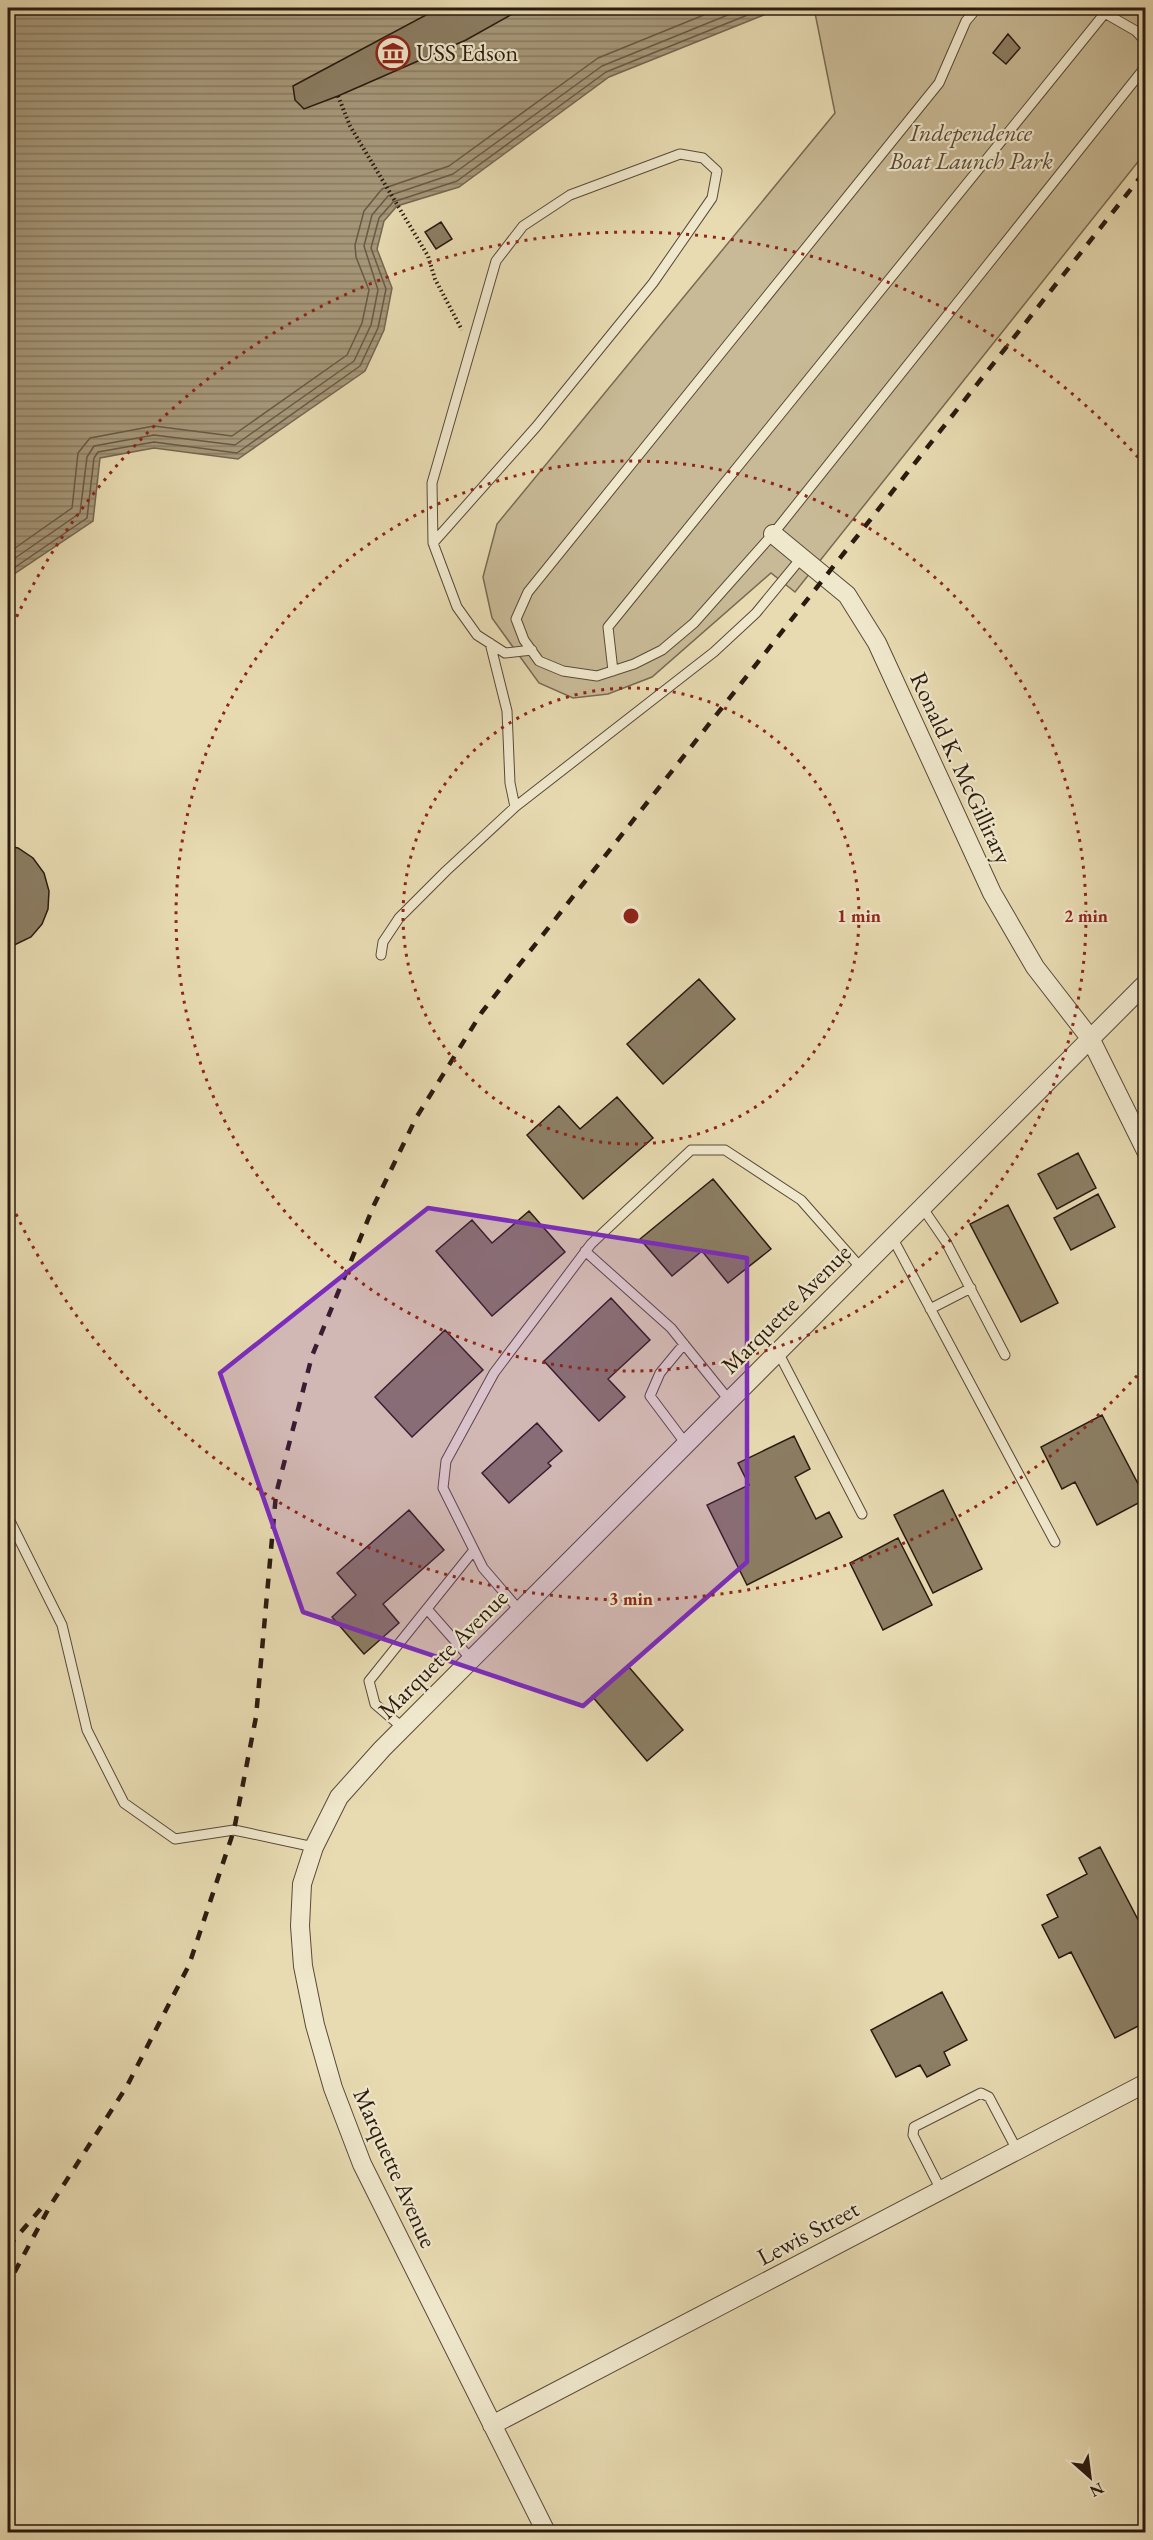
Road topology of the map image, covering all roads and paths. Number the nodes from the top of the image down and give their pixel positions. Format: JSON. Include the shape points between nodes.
{"nodes":[{"id":1,"x":977,"y":8,"type":"edge"},
{"id":2,"x":1096,"y":8,"type":"edge"},
{"id":3,"x":1107,"y":11,"type":"edge"},
{"id":4,"x":1146,"y":42,"type":"edge"},
{"id":5,"x":1146,"y":66,"type":"edge"},
{"id":6,"x":338,"y":96,"type":"dead end"},
{"id":7,"x":470,"y":345,"type":"junction"},
{"id":8,"x":773,"y":534,"type":"junction"},
{"id":9,"x":434,"y":543,"type":"junction"},
{"id":10,"x":802,"y":558,"type":"junction"},
{"id":11,"x":490,"y":643,"type":"junction"},
{"id":12,"x":532,"y":650,"type":"junction"},
{"id":13,"x":613,"y":671,"type":"junction"},
{"id":14,"x":515,"y":807,"type":"junction"},
{"id":15,"x":381,"y":955,"type":"dead end"},
{"id":16,"x":1146,"y":983,"type":"edge"},
{"id":17,"x":1090,"y":1038,"type":"junction"},
{"id":18,"x":1143,"y":1140,"type":"edge"},
{"id":19,"x":922,"y":1207,"type":"junction"},
{"id":20,"x":892,"y":1237,"type":"junction"},
{"id":21,"x":585,"y":1251,"type":"junction"},
{"id":22,"x":861,"y":1268,"type":"junction"},
{"id":23,"x":971,"y":1288,"type":"junction"},
{"id":24,"x":930,"y":1309,"type":"junction"},
{"id":25,"x":684,"y":1344,"type":"junction"},
{"id":26,"x":778,"y":1352,"type":"junction"},
{"id":27,"x":1005,"y":1355,"type":"dead end"},
{"id":28,"x":729,"y":1400,"type":"junction"},
{"id":29,"x":686,"y":1444,"type":"junction"},
{"id":30,"x":862,"y":1514,"type":"dead end"},
{"id":31,"x":8,"y":1517,"type":"edge"},
{"id":32,"x":1055,"y":1542,"type":"dead end"},
{"id":33,"x":474,"y":1550,"type":"junction"},
{"id":34,"x":427,"y":1609,"type":"junction"},
{"id":35,"x":519,"y":1611,"type":"junction"},
{"id":36,"x":471,"y":1659,"type":"junction"},
{"id":37,"x":403,"y":1728,"type":"junction"},
{"id":38,"x":314,"y":1846,"type":"junction"},
{"id":39,"x":1146,"y":2083,"type":"edge"},
{"id":40,"x":1017,"y":2150,"type":"junction"},
{"id":41,"x":941,"y":2190,"type":"junction"},
{"id":42,"x":492,"y":2425,"type":"junction"},
{"id":43,"x":546,"y":2532,"type":"edge"}],
"edges":[{"from":1,"to":12,"type":"lane","via":[[966,21],[939,84],[528,592],[516,619]]},
{"from":2,"to":3,"type":"lane"},
{"from":3,"to":4,"type":"lane"},
{"from":3,"to":13,"type":"lane","via":[[608,627]]},
{"from":5,"to":8,"type":"lane"},
{"from":6,"to":7,"type":"path","via":[[350,126],[428,256],[435,279]]},
{"from":7,"to":9,"type":"lane","via":[[432,483]]},
{"from":7,"to":9,"type":"lane","via":[[496,261],[523,226],[570,195],[680,154],[703,158],[717,171],[712,198],[653,283],[536,427]]},
{"from":8,"to":10,"type":"street","name":"Ronald K. McGillirary"},
{"from":8,"to":13,"type":"lane","via":[[694,623],[662,650]]},
{"from":9,"to":11,"type":"lane","via":[[457,607],[477,635]]},
{"from":10,"to":14,"type":"lane","via":[[756,614],[714,652]]},
{"from":10,"to":17,"type":"street","name":"Ronald K. McGillirary","via":[[847,595],[864,618],[992,892],[1035,967]]},
{"from":11,"to":12,"type":"lane","via":[[505,653]]},
{"from":11,"to":14,"type":"lane","via":[[507,711]]},
{"from":12,"to":13,"type":"lane","via":[[539,661],[563,671],[597,676]]},
{"from":14,"to":15,"type":"lane","via":[[399,918],[383,942]]},
{"from":16,"to":17,"type":"street","name":"Marquette Avenue"},
{"from":17,"to":18,"type":"street","name":"Ronald K. McGillirary"},
{"from":17,"to":19,"type":"street","name":"Marquette Avenue"},
{"from":19,"to":20,"type":"street","name":"Marquette Avenue"},
{"from":19,"to":23,"type":"lane"},
{"from":20,"to":22,"type":"street","name":"Marquette Avenue"},
{"from":20,"to":24,"type":"lane"},
{"from":21,"to":22,"type":"lane","via":[[691,1150],[725,1150],[801,1200]]},
{"from":21,"to":25,"type":"lane"},
{"from":21,"to":33,"type":"lane","via":[[494,1373],[446,1461],[443,1488]]},
{"from":22,"to":26,"type":"street","name":"Marquette Avenue"},
{"from":23,"to":24,"type":"lane"},
{"from":23,"to":27,"type":"lane"},
{"from":24,"to":32,"type":"lane"},
{"from":25,"to":28,"type":"lane"},
{"from":25,"to":29,"type":"lane","via":[[660,1373],[650,1396]]},
{"from":26,"to":28,"type":"street","name":"Marquette Avenue"},
{"from":26,"to":30,"type":"lane"},
{"from":28,"to":29,"type":"street","name":"Marquette Avenue"},
{"from":29,"to":35,"type":"street","name":"Marquette Avenue"},
{"from":31,"to":38,"type":"lane","via":[[62,1625],[87,1730],[124,1803],[175,1839],[234,1830]]},
{"from":33,"to":34,"type":"lane"},
{"from":33,"to":35,"type":"lane","via":[[483,1569]]},
{"from":34,"to":36,"type":"lane"},
{"from":34,"to":37,"type":"lane","via":[[369,1681],[375,1704]]},
{"from":35,"to":36,"type":"street","name":"Marquette Avenue"},
{"from":36,"to":37,"type":"street","name":"Marquette Avenue"},
{"from":37,"to":38,"type":"street","name":"Marquette Avenue","via":[[339,1797]]},
{"from":38,"to":42,"type":"street","name":"Marquette Avenue","via":[[302,1884],[303,1966],[333,2088],[362,2164]]},
{"from":39,"to":40,"type":"street","name":"Lewis Street"},
{"from":40,"to":41,"type":"street","name":"Lewis Street"},
{"from":40,"to":41,"type":"lane","via":[[989,2097],[981,2093],[914,2127],[913,2135]]},
{"from":41,"to":42,"type":"street","name":"Lewis Street"},
{"from":42,"to":43,"type":"street","name":"Marquette Avenue"}]}
